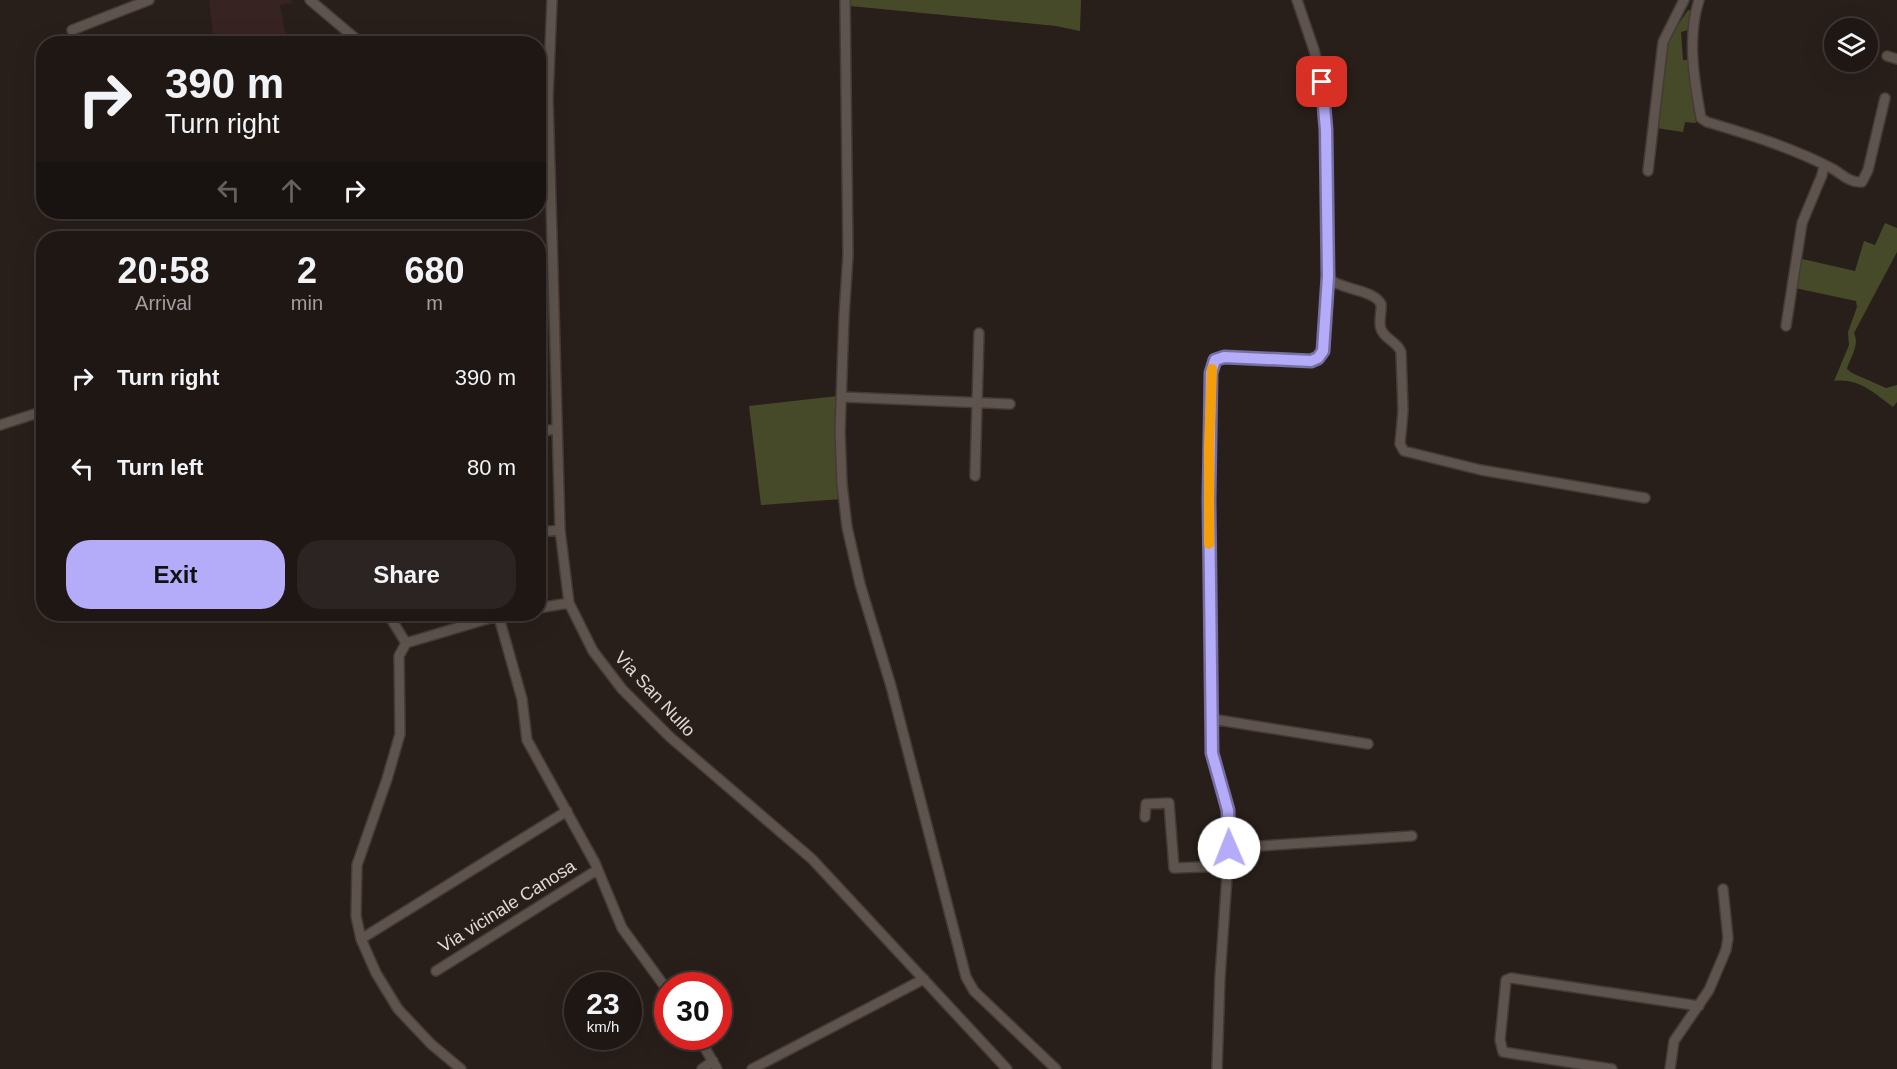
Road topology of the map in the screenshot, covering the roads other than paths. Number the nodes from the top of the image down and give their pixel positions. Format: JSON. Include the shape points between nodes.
{"nodes":[{"id":1,"x":149,"y":0,"type":"edge"},
{"id":2,"x":310,"y":0,"type":"edge"},
{"id":3,"x":552,"y":0,"type":"edge"},
{"id":4,"x":845,"y":0,"type":"edge"},
{"id":5,"x":1297,"y":0,"type":"edge"},
{"id":6,"x":1684,"y":0,"type":"edge"},
{"id":7,"x":1699,"y":0,"type":"edge"},
{"id":8,"x":72,"y":30,"type":"dead end"},
{"id":9,"x":353,"y":36,"type":"edge"},
{"id":10,"x":1887,"y":56,"type":"dead end"},
{"id":11,"x":550,"y":59,"type":"junction"},
{"id":12,"x":1897,"y":59,"type":"edge"},
{"id":13,"x":546,"y":60,"type":"edge"},
{"id":14,"x":1885,"y":98,"type":"dead end"},
{"id":15,"x":1824,"y":166,"type":"junction"},
{"id":16,"x":1648,"y":171,"type":"dead end"},
{"id":17,"x":1328,"y":279,"type":"junction"},
{"id":18,"x":1786,"y":326,"type":"dead end"},
{"id":19,"x":979,"y":333,"type":"dead end"},
{"id":20,"x":842,"y":397,"type":"junction"},
{"id":21,"x":977,"y":402,"type":"junction"},
{"id":22,"x":1010,"y":404,"type":"dead end"},
{"id":23,"x":36,"y":414,"type":"edge"},
{"id":24,"x":0,"y":425,"type":"edge"},
{"id":25,"x":557,"y":428,"type":"junction"},
{"id":26,"x":546,"y":431,"type":"edge"},
{"id":27,"x":975,"y":476,"type":"dead end"},
{"id":28,"x":1645,"y":498,"type":"dead end"},
{"id":29,"x":560,"y":530,"type":"junction"},
{"id":30,"x":546,"y":531,"type":"edge"},
{"id":31,"x":569,"y":603,"type":"junction"},
{"id":32,"x":546,"y":607,"type":"edge"},
{"id":33,"x":392,"y":621,"type":"edge"},
{"id":34,"x":478,"y":621,"type":"edge"},
{"id":35,"x":503,"y":621,"type":"edge"},
{"id":36,"x":406,"y":643,"type":"junction"},
{"id":37,"x":1212,"y":719,"type":"junction"},
{"id":38,"x":1368,"y":744,"type":"dead end"},
{"id":39,"x":567,"y":811,"type":"junction"},
{"id":40,"x":1145,"y":817,"type":"dead end"},
{"id":41,"x":1412,"y":836,"type":"dead end"},
{"id":42,"x":1229,"y":848,"type":"junction"},
{"id":43,"x":1228,"y":866,"type":"junction"},
{"id":44,"x":597,"y":870,"type":"junction"},
{"id":45,"x":1724,"y":889,"type":"dead end"},
{"id":46,"x":361,"y":939,"type":"junction"},
{"id":47,"x":436,"y":971,"type":"dead end"},
{"id":48,"x":654,"y":972,"type":"edge"},
{"id":49,"x":924,"y":979,"type":"junction"},
{"id":50,"x":1699,"y":1006,"type":"junction"},
{"id":51,"x":706,"y":1050,"type":"edge"},
{"id":52,"x":715,"y":1065,"type":"edge"},
{"id":53,"x":461,"y":1069,"type":"edge"},
{"id":54,"x":702,"y":1069,"type":"edge"},
{"id":55,"x":752,"y":1069,"type":"edge"},
{"id":56,"x":1007,"y":1069,"type":"edge"},
{"id":57,"x":1056,"y":1069,"type":"edge"},
{"id":58,"x":1217,"y":1069,"type":"edge"},
{"id":59,"x":1612,"y":1069,"type":"edge"},
{"id":60,"x":1670,"y":1069,"type":"edge"}],
"edges":[{"from":1,"to":8,"type":"street"},
{"from":2,"to":9,"type":"street"},
{"from":3,"to":11,"type":"street","name":"Via San Nullo"},
{"from":4,"to":20,"type":"street","via":[[848,255]]},
{"from":5,"to":17,"type":"street","via":[[1322,82]]},
{"from":6,"to":16,"type":"street","via":[[1663,42]]},
{"from":7,"to":15,"type":"street","via":[[1692,36],[1701,118],[1772,142]]},
{"from":10,"to":12,"type":"street"},
{"from":11,"to":13,"type":"street"},
{"from":11,"to":25,"type":"street","name":"Via San Nullo"},
{"from":14,"to":15,"type":"street","via":[[1862,182],[1849,180]]},
{"from":15,"to":18,"type":"street","via":[[1802,223]]},
{"from":17,"to":28,"type":"street","via":[[1342,288],[1375,296],[1382,304],[1380,328],[1401,352],[1400,444],[1404,451],[1481,470]]},
{"from":17,"to":37,"type":"street","via":[[1323,351],[1318,358],[1304,361],[1224,357],[1212,366],[1209,447]]},
{"from":19,"to":21,"type":"street"},
{"from":20,"to":21,"type":"street"},
{"from":20,"to":57,"type":"street","via":[[842,484],[852,552],[966,977],[974,991]]},
{"from":21,"to":22,"type":"street"},
{"from":21,"to":27,"type":"street"},
{"from":23,"to":24,"type":"street"},
{"from":25,"to":26,"type":"street"},
{"from":25,"to":29,"type":"street","name":"Via San Nullo"},
{"from":29,"to":30,"type":"street"},
{"from":29,"to":31,"type":"street","name":"Via San Nullo"},
{"from":31,"to":32,"type":"street"},
{"from":31,"to":49,"type":"street","name":"Via San Nullo","via":[[593,651],[622,689],[670,737],[812,859]]},
{"from":33,"to":36,"type":"street"},
{"from":34,"to":36,"type":"street"},
{"from":35,"to":39,"type":"street","via":[[522,699],[527,740]]},
{"from":36,"to":46,"type":"street","via":[[399,656],[398,747],[357,865],[356,916]]},
{"from":37,"to":38,"type":"street"},
{"from":37,"to":42,"type":"street","via":[[1212,753],[1228,810]]},
{"from":39,"to":44,"type":"street"},
{"from":39,"to":46,"type":"street"},
{"from":40,"to":43,"type":"street","via":[[1146,804],[1168,803],[1174,868]]},
{"from":41,"to":42,"type":"street"},
{"from":42,"to":43,"type":"street"},
{"from":43,"to":58,"type":"street"},
{"from":44,"to":47,"type":"street","name":"Via vicinale Canosa"},
{"from":44,"to":48,"type":"street","via":[[622,928]]},
{"from":45,"to":50,"type":"street","via":[[1726,950]]},
{"from":46,"to":53,"type":"street","via":[[376,974],[398,1009]]},
{"from":49,"to":55,"type":"street"},
{"from":49,"to":56,"type":"street","name":"Via San Nullo"},
{"from":50,"to":59,"type":"street","via":[[1506,980],[1500,1040],[1503,1052]]},
{"from":50,"to":60,"type":"street","via":[[1674,1041]]},
{"from":51,"to":52,"type":"street"},
{"from":52,"to":54,"type":"street"}]}
